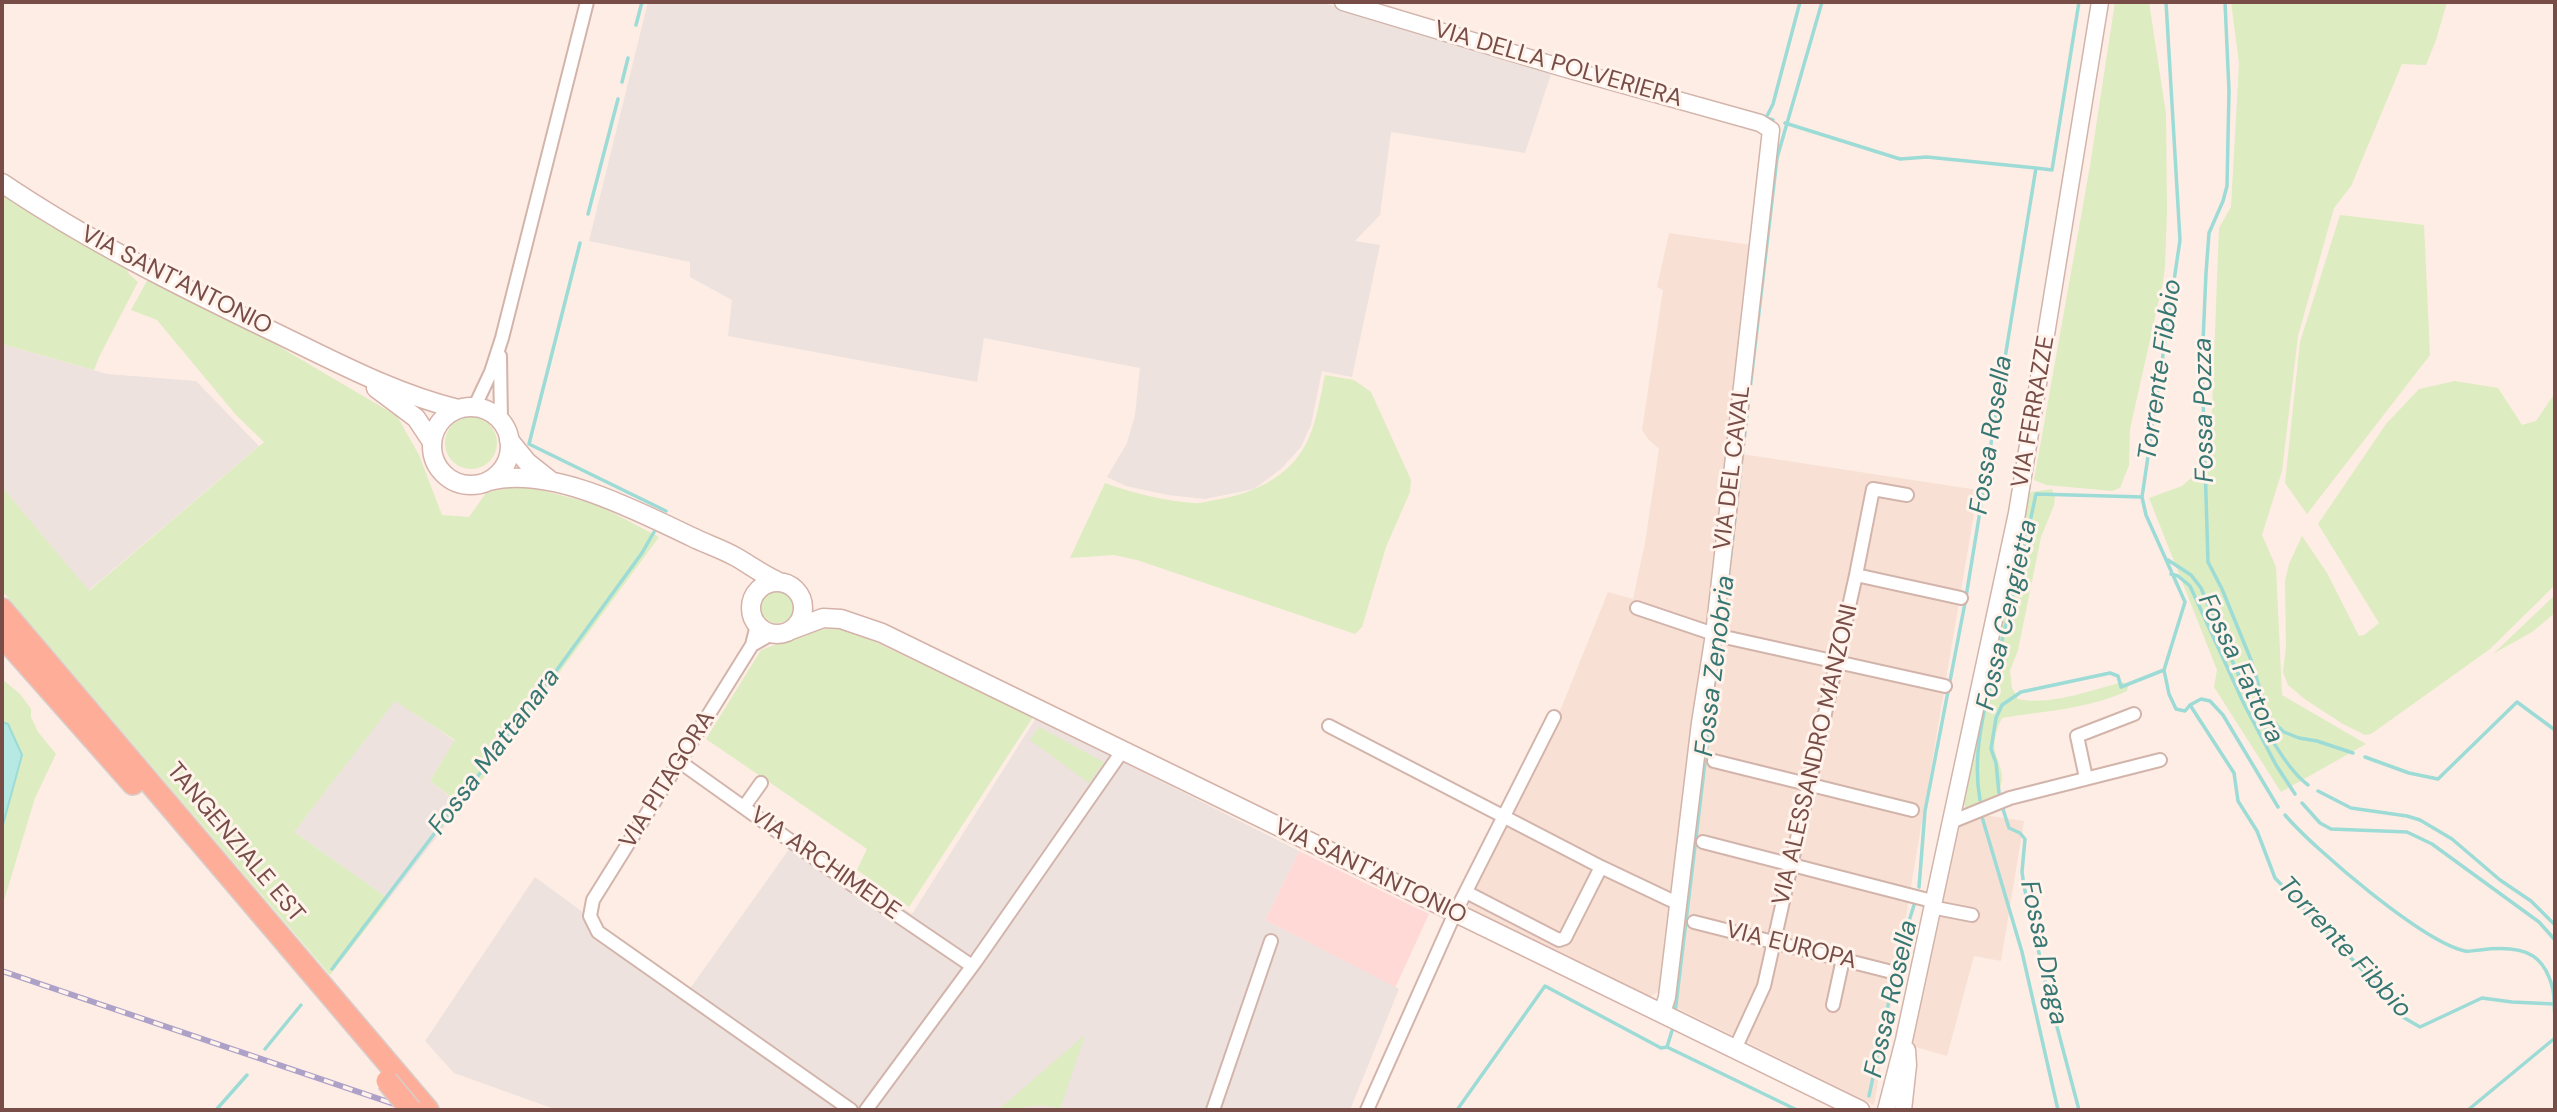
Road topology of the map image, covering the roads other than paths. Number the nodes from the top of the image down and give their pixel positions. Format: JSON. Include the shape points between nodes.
{"nodes":[{"id":1,"x":587,"y":2,"type":"edge"},
{"id":2,"x":1343,"y":2,"type":"edge"},
{"id":3,"x":2100,"y":2,"type":"edge"},
{"id":4,"x":1771,"y":130,"type":"joint"},
{"id":5,"x":2,"y":183,"type":"edge"},
{"id":6,"x":499,"y":346,"type":"junction"},
{"id":7,"x":354,"y":371,"type":"junction"},
{"id":8,"x":466,"y":409,"type":"junction"},
{"id":9,"x":501,"y":422,"type":"junction"},
{"id":10,"x":509,"y":440,"type":"junction"},
{"id":11,"x":432,"y":442,"type":"junction"},
{"id":12,"x":489,"y":481,"type":"junction"},
{"id":13,"x":553,"y":483,"type":"junction"},
{"id":14,"x":1907,"y":495,"type":"dead end"},
{"id":15,"x":709,"y":546,"type":"junction"},
{"id":16,"x":1856,"y":575,"type":"junction"},
{"id":17,"x":777,"y":582,"type":"junction"},
{"id":18,"x":1961,"y":598,"type":"dead end"},
{"id":19,"x":801,"y":599,"type":"junction"},
{"id":20,"x":1637,"y":608,"type":"dead end"},
{"id":21,"x":2,"y":610,"type":"edge"},
{"id":22,"x":752,"y":612,"type":"junction"},
{"id":23,"x":782,"y":631,"type":"junction"},
{"id":24,"x":882,"y":633,"type":"junction"},
{"id":25,"x":2,"y":636,"type":"edge"},
{"id":26,"x":1722,"y":636,"type":"junction"},
{"id":27,"x":752,"y":645,"type":"junction"},
{"id":28,"x":1836,"y":663,"type":"junction"},
{"id":29,"x":1945,"y":686,"type":"dead end"},
{"id":30,"x":2134,"y":714,"type":"dead end"},
{"id":31,"x":1554,"y":717,"type":"dead end"},
{"id":32,"x":1329,"y":726,"type":"dead end"},
{"id":33,"x":1123,"y":750,"type":"junction"},
{"id":34,"x":2160,"y":760,"type":"dead end"},
{"id":35,"x":1714,"y":761,"type":"dead end"},
{"id":36,"x":680,"y":762,"type":"junction"},
{"id":37,"x":2086,"y":778,"type":"junction"},
{"id":38,"x":761,"y":783,"type":"dead end"},
{"id":39,"x":1808,"y":783,"type":"junction"},
{"id":40,"x":744,"y":807,"type":"junction"},
{"id":41,"x":1912,"y":810,"type":"dead end"},
{"id":42,"x":1505,"y":816,"type":"junction"},
{"id":43,"x":1951,"y":822,"type":"junction"},
{"id":44,"x":1703,"y":842,"type":"dead end"},
{"id":45,"x":1790,"y":864,"type":"junction"},
{"id":46,"x":1601,"y":867,"type":"junction"},
{"id":47,"x":1466,"y":892,"type":"junction"},
{"id":48,"x":1679,"y":904,"type":"junction"},
{"id":49,"x":1932,"y":904,"type":"junction"},
{"id":50,"x":1455,"y":913,"type":"junction"},
{"id":51,"x":1972,"y":915,"type":"dead end"},
{"id":52,"x":1694,"y":922,"type":"dead end"},
{"id":53,"x":1774,"y":941,"type":"junction"},
{"id":54,"x":1271,"y":942,"type":"dead end"},
{"id":55,"x":1843,"y":959,"type":"junction"},
{"id":56,"x":971,"y":966,"type":"junction"},
{"id":57,"x":1888,"y":971,"type":"dead end"},
{"id":58,"x":1833,"y":1005,"type":"dead end"},
{"id":59,"x":1662,"y":1013,"type":"junction"},
{"id":60,"x":1904,"y":1040,"type":"junction"},
{"id":61,"x":1735,"y":1049,"type":"junction"},
{"id":62,"x":392,"y":1078,"type":"junction"},
{"id":63,"x":411,"y":1110,"type":"edge"},
{"id":64,"x":428,"y":1110,"type":"edge"},
{"id":65,"x":851,"y":1110,"type":"edge"},
{"id":66,"x":866,"y":1110,"type":"edge"},
{"id":67,"x":1213,"y":1110,"type":"edge"},
{"id":68,"x":1367,"y":1110,"type":"edge"},
{"id":69,"x":1860,"y":1110,"type":"edge"},
{"id":70,"x":1886,"y":1110,"type":"edge"},
{"id":71,"x":1903,"y":1110,"type":"edge"}],
"edges":[{"from":1,"to":6,"type":"street"},
{"from":2,"to":4,"type":"street","name":"VIA DELLA POLVERIERA","via":[[1760,123]]},
{"from":3,"to":43,"type":"street","name":"VIA FERRAZZE","via":[[2017,513]]},
{"from":4,"to":26,"type":"street","name":"VIA DEL CAVAL"},
{"from":5,"to":7,"type":"main road","name":"VIA SANT'ANTONIO","via":[[145,270]]},
{"from":6,"to":8,"type":"street","via":[[491,372]]},
{"from":6,"to":9,"type":"street"},
{"from":7,"to":8,"type":"main road","name":"VIA SANT'ANTONIO","via":[[428,401]]},
{"from":7,"to":11,"type":"main road","name":"VIA SANT'ANTONIO","via":[[416,418]]},
{"from":8,"to":9,"type":"main road","name":"VIA SANT'ANTONIO","via":[[493,414]]},
{"from":8,"to":11,"type":"main road","via":[[440,422]]},
{"from":9,"to":10,"type":"main road","name":"VIA SANT'ANTONIO"},
{"from":10,"to":12,"type":"main road","via":[[508,459]]},
{"from":10,"to":13,"type":"main road","name":"VIA SANT'ANTONIO"},
{"from":11,"to":12,"type":"main road","name":"VIA SANT'ANTONIO","via":[[437,466],[444,475],[466,485]]},
{"from":12,"to":13,"type":"main road","name":"VIA SANT'ANTONIO","via":[[506,476]]},
{"from":13,"to":15,"type":"main road","name":"VIA SANT'ANTONIO","via":[[621,503]]},
{"from":14,"to":16,"type":"street","name":"VIA ALESSANDRO MANZONI","via":[[1873,489]]},
{"from":15,"to":17,"type":"main road","name":"VIA SANT'ANTONIO"},
{"from":15,"to":22,"type":"main road","name":"VIA SANT'ANTONIO","via":[[748,578]]},
{"from":16,"to":18,"type":"street"},
{"from":16,"to":28,"type":"street","name":"VIA ALESSANDRO MANZONI"},
{"from":17,"to":19,"type":"main road","name":"VIA SANT'ANTONIO","via":[[794,588]]},
{"from":17,"to":22,"type":"main road","via":[[758,590]]},
{"from":19,"to":23,"type":"main road","via":[[800,619]]},
{"from":19,"to":24,"type":"main road","name":"VIA SANT'ANTONIO","via":[[846,610]]},
{"from":20,"to":26,"type":"street"},
{"from":21,"to":62,"type":"highway","name":"TANGENZIALE EST"},
{"from":22,"to":23,"type":"main road","via":[[762,629]]},
{"from":22,"to":27,"type":"street","name":"VIA PITAGORA","via":[[756,629]]},
{"from":23,"to":24,"type":"main road","name":"VIA SANT'ANTONIO","via":[[823,618]]},
{"from":23,"to":27,"type":"street"},
{"from":24,"to":33,"type":"main road","name":"VIA SANT'ANTONIO"},
{"from":25,"to":62,"type":"highway","name":"TANGENZIALE EST"},
{"from":26,"to":28,"type":"street"},
{"from":26,"to":48,"type":"street","name":"VIA DEL CAVAL","via":[[1700,723]]},
{"from":27,"to":36,"type":"street","name":"VIA PITAGORA"},
{"from":28,"to":29,"type":"street"},
{"from":28,"to":39,"type":"street","name":"VIA ALESSANDRO MANZONI"},
{"from":30,"to":37,"type":"street","via":[[2077,736]]},
{"from":31,"to":42,"type":"street"},
{"from":32,"to":42,"type":"street"},
{"from":33,"to":50,"type":"main road","name":"VIA SANT'ANTONIO"},
{"from":33,"to":56,"type":"street"},
{"from":34,"to":37,"type":"street"},
{"from":35,"to":39,"type":"street"},
{"from":36,"to":40,"type":"street","name":"VIA ARCHIMEDE"},
{"from":36,"to":65,"type":"street","name":"VIA PITAGORA","via":[[593,900],[590,916],[597,932]]},
{"from":37,"to":43,"type":"street","via":[[2010,798]]},
{"from":38,"to":40,"type":"street"},
{"from":39,"to":41,"type":"street"},
{"from":39,"to":45,"type":"street","name":"VIA ALESSANDRO MANZONI"},
{"from":40,"to":56,"type":"street","name":"VIA ARCHIMEDE"},
{"from":42,"to":46,"type":"street"},
{"from":42,"to":47,"type":"street"},
{"from":43,"to":49,"type":"street","name":"VIA FERRAZZE"},
{"from":44,"to":45,"type":"street"},
{"from":45,"to":49,"type":"street"},
{"from":45,"to":53,"type":"street","name":"VIA ALESSANDRO MANZONI"},
{"from":46,"to":47,"type":"street","via":[[1565,938],[1559,940]]},
{"from":46,"to":48,"type":"street"},
{"from":47,"to":50,"type":"street"},
{"from":48,"to":59,"type":"street","name":"VIA DEL CAVAL"},
{"from":49,"to":51,"type":"street"},
{"from":49,"to":60,"type":"street","name":"VIA FERRAZZE"},
{"from":50,"to":59,"type":"main road","name":"VIA SANT'ANTONIO"},
{"from":50,"to":68,"type":"street"},
{"from":52,"to":53,"type":"street","name":"VIA EUROPA"},
{"from":53,"to":55,"type":"street","name":"VIA EUROPA"},
{"from":53,"to":61,"type":"street","name":"VIA ALESSANDRO MANZONI","via":[[1764,986]]},
{"from":54,"to":67,"type":"street"},
{"from":55,"to":57,"type":"street","name":"VIA EUROPA"},
{"from":55,"to":58,"type":"street"},
{"from":56,"to":66,"type":"street"},
{"from":59,"to":61,"type":"main road","name":"VIA SANT'ANTONIO"},
{"from":60,"to":70,"type":"street"},
{"from":60,"to":71,"type":"street","via":[[1908,1065]]},
{"from":61,"to":69,"type":"main road","name":"VIA SANT'ANTONIO"},
{"from":62,"to":63,"type":"highway","name":"TANGENZIALE EST","bridge":true},
{"from":62,"to":64,"type":"highway","name":"TANGENZIALE EST"}]}
